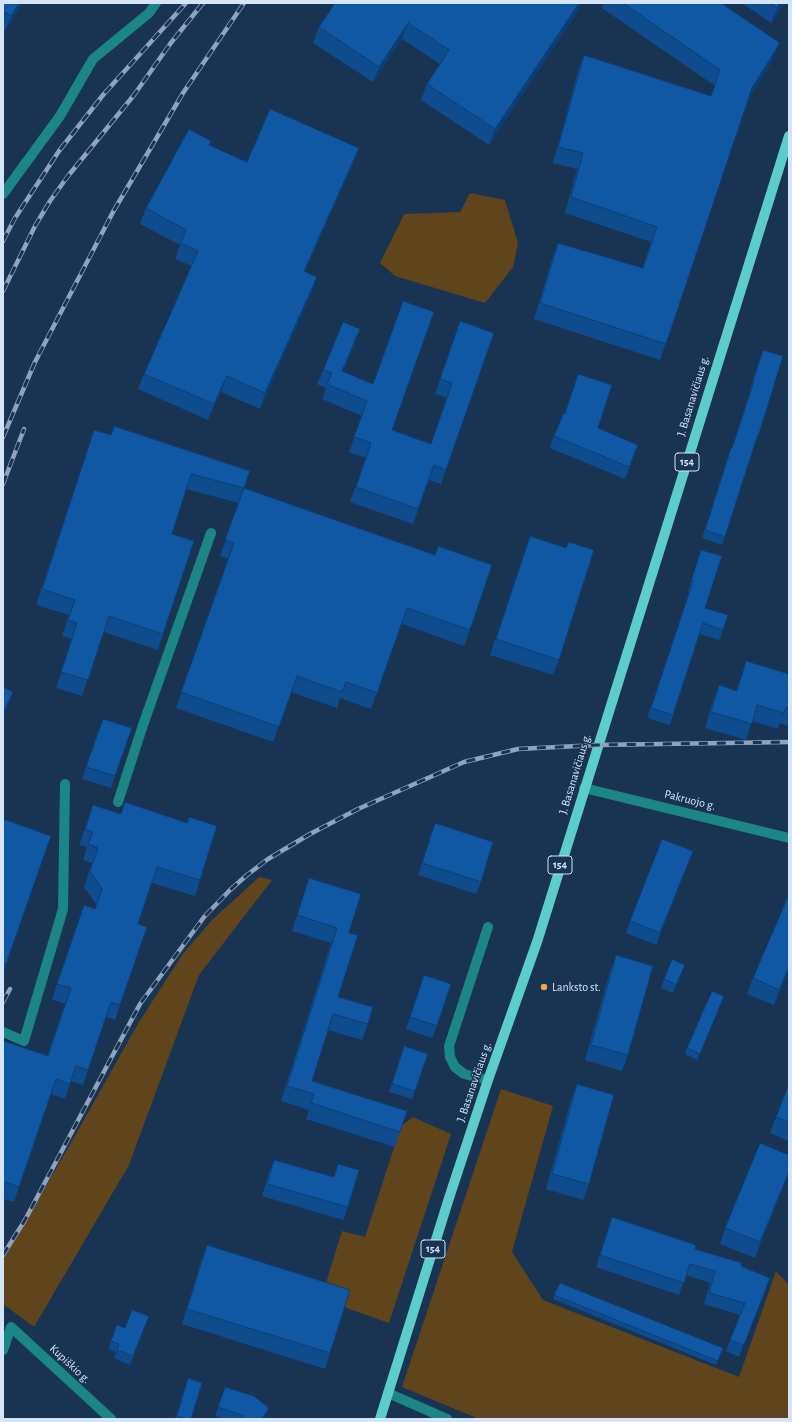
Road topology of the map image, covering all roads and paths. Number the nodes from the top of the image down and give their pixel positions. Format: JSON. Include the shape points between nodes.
{"nodes":[{"id":1,"x":156,"y":3,"type":"edge"},
{"id":2,"x":789,"y":136,"type":"edge"},
{"id":3,"x":3,"y":194,"type":"edge"},
{"id":4,"x":212,"y":533,"type":"dead end"},
{"id":5,"x":65,"y":784,"type":"dead end"},
{"id":6,"x":584,"y":788,"type":"junction"},
{"id":7,"x":118,"y":802,"type":"dead end"},
{"id":8,"x":789,"y":838,"type":"edge"},
{"id":9,"x":488,"y":927,"type":"dead end"},
{"id":10,"x":3,"y":1032,"type":"edge"},
{"id":11,"x":488,"y":1080,"type":"junction"},
{"id":12,"x":3,"y":1350,"type":"edge"},
{"id":13,"x":388,"y":1393,"type":"junction"},
{"id":14,"x":111,"y":1419,"type":"edge"},
{"id":15,"x":380,"y":1419,"type":"edge"},
{"id":16,"x":447,"y":1419,"type":"edge"}],
"edges":[{"from":1,"to":3,"type":"street","via":[[149,13],[93,58],[60,116]]},
{"from":2,"to":6,"type":"main road","name":"J. Basanavičiaus g.","number":"154"},
{"from":4,"to":7,"type":"street"},
{"from":5,"to":10,"type":"street","via":[[63,909],[24,1041]]},
{"from":6,"to":8,"type":"street","name":"Pakruojo g."},
{"from":6,"to":11,"type":"main road","name":"J. Basanavičiaus g.","number":"154","via":[[537,942]]},
{"from":9,"to":11,"type":"street","via":[[449,1046],[454,1067],[464,1074]]},
{"from":11,"to":13,"type":"main road","name":"J. Basanavičiaus g.","number":"154"},
{"from":12,"to":14,"type":"street","name":"Kupiškio g.","via":[[11,1327]]},
{"from":13,"to":15,"type":"main road","name":"J. Basanavičiaus g.","number":"154"},
{"from":13,"to":16,"type":"street"}]}
